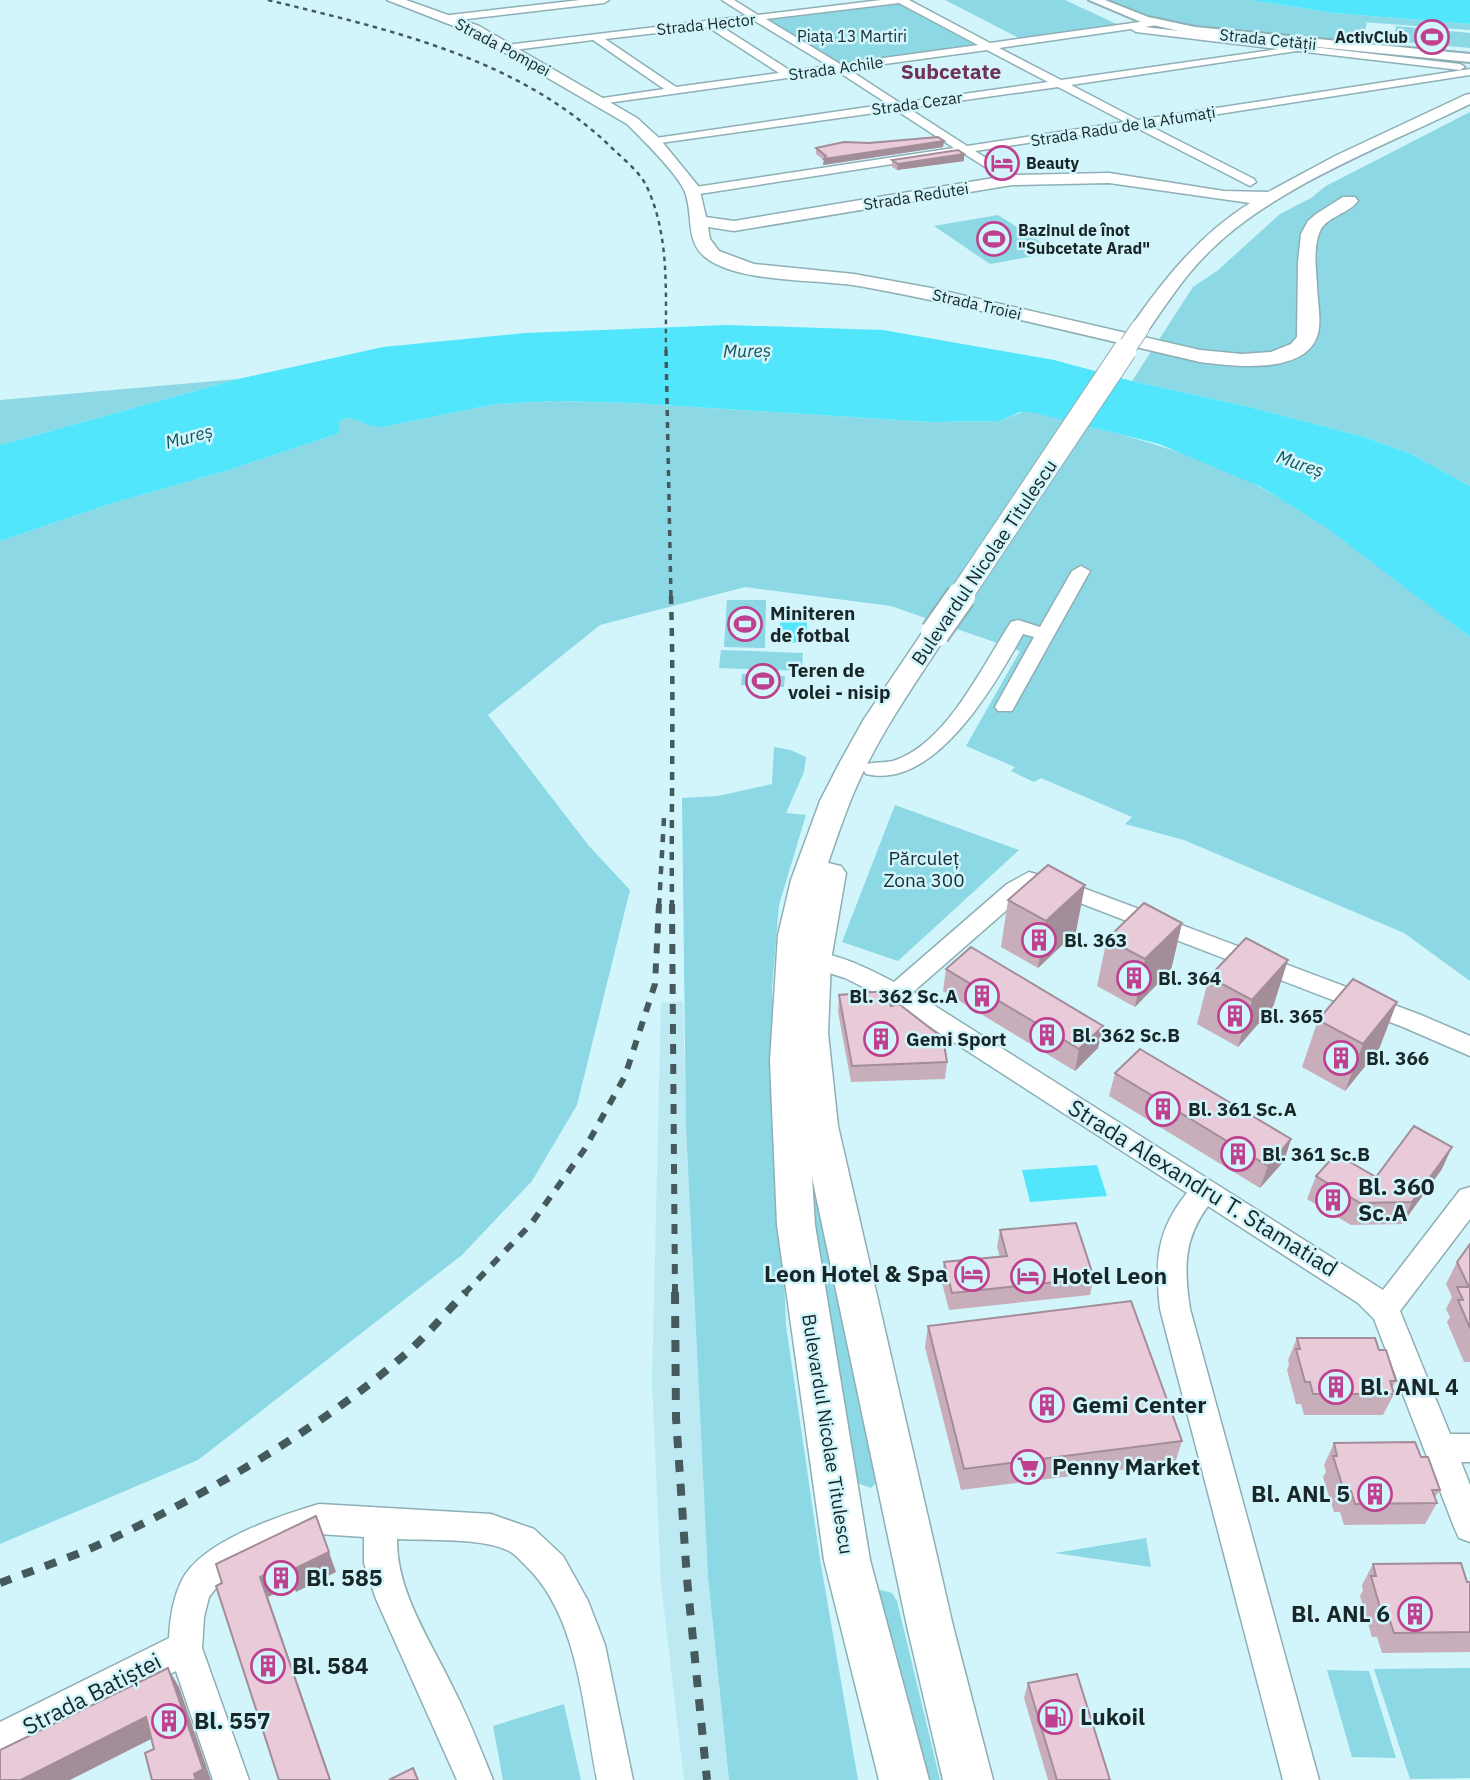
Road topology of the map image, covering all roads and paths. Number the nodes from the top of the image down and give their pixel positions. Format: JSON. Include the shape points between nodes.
{"nodes":[{"id":1,"x":393,"y":0,"type":"edge"},
{"id":2,"x":604,"y":0,"type":"edge"},
{"id":3,"x":727,"y":0,"type":"edge"},
{"id":4,"x":902,"y":0,"type":"edge"},
{"id":5,"x":1095,"y":0,"type":"edge"},
{"id":6,"x":450,"y":18,"type":"junction"},
{"id":7,"x":757,"y":19,"type":"junction"},
{"id":8,"x":709,"y":23,"type":"junction"},
{"id":9,"x":1154,"y":23,"type":"junction"},
{"id":10,"x":1131,"y":28,"type":"junction"},
{"id":11,"x":595,"y":37,"type":"junction"},
{"id":12,"x":1299,"y":45,"type":"junction"},
{"id":13,"x":992,"y":46,"type":"junction"},
{"id":14,"x":506,"y":48,"type":"junction"},
{"id":15,"x":1470,"y":59,"type":"edge"},
{"id":16,"x":838,"y":67,"type":"junction"},
{"id":17,"x":1470,"y":71,"type":"edge"},
{"id":18,"x":788,"y":74,"type":"junction"},
{"id":19,"x":1061,"y":83,"type":"junction"},
{"id":20,"x":572,"y":85,"type":"joint"},
{"id":21,"x":673,"y":90,"type":"junction"},
{"id":22,"x":1470,"y":98,"type":"edge"},
{"id":23,"x":600,"y":100,"type":"junction"},
{"id":24,"x":1470,"y":104,"type":"edge"},
{"id":25,"x":897,"y":106,"type":"junction"},
{"id":26,"x":1139,"y":123,"type":"junction"},
{"id":27,"x":653,"y":141,"type":"junction"},
{"id":28,"x":964,"y":150,"type":"junction"},
{"id":29,"x":1012,"y":180,"type":"junction"},
{"id":30,"x":1250,"y":182,"type":"dead end"},
{"id":31,"x":1335,"y":188,"type":"junction"},
{"id":32,"x":693,"y":191,"type":"junction"},
{"id":33,"x":1217,"y":196,"type":"junction"},
{"id":34,"x":1274,"y":197,"type":"junction"},
{"id":35,"x":1247,"y":213,"type":"junction"},
{"id":36,"x":700,"y":221,"type":"junction"},
{"id":37,"x":1146,"y":329,"type":"junction"},
{"id":38,"x":1081,"y":571,"type":"dead end"},
{"id":39,"x":1045,"y":634,"type":"junction"},
{"id":40,"x":944,"y":635,"type":"junction"},
{"id":41,"x":1005,"y":707,"type":"dead end"},
{"id":42,"x":873,"y":769,"type":"junction"},
{"id":43,"x":815,"y":960,"type":"junction"},
{"id":44,"x":896,"y":993,"type":"junction"},
{"id":45,"x":1470,"y":1047,"type":"edge"},
{"id":46,"x":1205,"y":1190,"type":"junction"},
{"id":47,"x":1470,"y":1198,"type":"edge"},
{"id":48,"x":1384,"y":1310,"type":"junction"},
{"id":49,"x":1455,"y":1448,"type":"edge"},
{"id":50,"x":381,"y":1522,"type":"junction"},
{"id":51,"x":1470,"y":1527,"type":"edge"},
{"id":52,"x":185,"y":1648,"type":"junction"},
{"id":53,"x":0,"y":1741,"type":"edge"},
{"id":54,"x":893,"y":1769,"type":"edge"},
{"id":55,"x":231,"y":1780,"type":"edge"},
{"id":56,"x":475,"y":1780,"type":"edge"},
{"id":57,"x":615,"y":1780,"type":"edge"},
{"id":58,"x":968,"y":1780,"type":"edge"},
{"id":59,"x":1301,"y":1780,"type":"edge"}],
"edges":[{"from":1,"to":6,"type":"main road","name":"Strada Pompei"},
{"from":2,"to":6,"type":"street"},
{"from":3,"to":7,"type":"street"},
{"from":4,"to":7,"type":"street","name":"Strada Hector"},
{"from":4,"to":13,"type":"street"},
{"from":5,"to":9,"type":"street","name":"Strada Cetății"},
{"from":6,"to":14,"type":"main road","name":"Strada Pompei"},
{"from":7,"to":8,"type":"street","name":"Strada Hector"},
{"from":7,"to":16,"type":"street"},
{"from":8,"to":11,"type":"street","name":"Strada Hector"},
{"from":8,"to":18,"type":"street"},
{"from":9,"to":10,"type":"street","name":"Strada Achile"},
{"from":9,"to":12,"type":"street","name":"Strada Cetății"},
{"from":10,"to":12,"type":"street"},
{"from":10,"to":13,"type":"street","name":"Strada Achile"},
{"from":11,"to":14,"type":"street","name":"Strada Hector"},
{"from":11,"to":21,"type":"street"},
{"from":12,"to":15,"type":"street","name":"Strada Cetății"},
{"from":12,"to":17,"type":"street","via":[[1435,62]]},
{"from":12,"to":19,"type":"street","name":"Strada Cezar"},
{"from":13,"to":16,"type":"street","name":"Strada Achile"},
{"from":13,"to":19,"type":"street"},
{"from":14,"to":20,"type":"main road","name":"Strada Pompei"},
{"from":16,"to":18,"type":"street","name":"Strada Achile"},
{"from":16,"to":25,"type":"street"},
{"from":17,"to":26,"type":"street","name":"Strada Radu de la Afumați"},
{"from":18,"to":21,"type":"street","name":"Strada Achile"},
{"from":19,"to":25,"type":"street","name":"Strada Cezar"},
{"from":19,"to":26,"type":"street"},
{"from":20,"to":23,"type":"main road","name":"Strada Troiei"},
{"from":21,"to":23,"type":"street","name":"Strada Achile"},
{"from":22,"to":34,"type":"main road","name":"Bulevardul Nicolae Titulescu"},
{"from":23,"to":27,"type":"main road","name":"Strada Troiei"},
{"from":24,"to":31,"type":"main road"},
{"from":25,"to":27,"type":"street","name":"Strada Cezar"},
{"from":25,"to":28,"type":"street"},
{"from":26,"to":28,"type":"street","name":"Strada Radu de la Afumați"},
{"from":26,"to":30,"type":"street"},
{"from":27,"to":32,"type":"main road","name":"Strada Troiei"},
{"from":28,"to":29,"type":"street"},
{"from":28,"to":32,"type":"street","name":"Strada Radu de la Afumați"},
{"from":29,"to":33,"type":"main road","name":"Strada Redutei","via":[[1122,179]]},
{"from":29,"to":36,"type":"main road","name":"Strada Redutei","via":[[746,225]]},
{"from":31,"to":36,"type":"main road","name":"Strada Troiei","via":[[1342,208],[1319,220],[1308,236],[1307,338],[1302,346],[1281,357],[1247,359],[1174,351],[895,287],[753,270],[713,255],[701,240]]},
{"from":31,"to":37,"type":"main road","name":"Bulevardul Nicolae Titulescu","via":[[1301,189],[1242,227],[1212,252]]},
{"from":32,"to":36,"type":"main road","name":"Strada Troiei"},
{"from":33,"to":34,"type":"main road","via":[[1242,200]]},
{"from":33,"to":35,"type":"main road"},
{"from":34,"to":35,"type":"main road","name":"Bulevardul Nicolae Titulescu"},
{"from":35,"to":37,"type":"main road","name":"Bulevardul Nicolae Titulescu","via":[[1202,248],[1171,283]]},
{"from":37,"to":40,"type":"main road","name":"Bulevardul Nicolae Titulescu"},
{"from":38,"to":39,"type":"street"},
{"from":39,"to":41,"type":"street"},
{"from":39,"to":42,"type":"street","via":[[1018,626],[964,711],[932,745],[901,765]]},
{"from":40,"to":42,"type":"main road","name":"Bulevardul Nicolae Titulescu"},
{"from":40,"to":54,"type":"main road","name":"Bulevardul Nicolae Titulescu","via":[[878,719],[835,801],[807,880],[794,935],[788,1061],[796,1225],[847,1560]]},
{"from":42,"to":43,"type":"main road","name":"Bulevardul Nicolae Titulescu","via":[[854,805],[825,887]]},
{"from":43,"to":44,"type":"street","name":"Strada Alexandru T. Stamatiad"},
{"from":43,"to":58,"type":"main road","name":"Bulevardul Nicolae Titulescu","via":[[813,1056],[824,1153]]},
{"from":44,"to":45,"type":"street","via":[[1029,880],[1075,893]]},
{"from":44,"to":46,"type":"street","name":"Strada Alexandru T. Stamatiad"},
{"from":46,"to":48,"type":"street","name":"Strada Alexandru T. Stamatiad","via":[[1345,1278]]},
{"from":46,"to":59,"type":"street","via":[[1177,1229],[1172,1246],[1175,1309]]},
{"from":47,"to":48,"type":"street"},
{"from":48,"to":49,"type":"street","name":"Strada Alexandru T. Stamatiad"},
{"from":49,"to":51,"type":"street","name":"Strada Alexandru T. Stamatiad"},
{"from":50,"to":52,"type":"street","via":[[319,1519],[287,1529],[228,1559],[208,1572],[195,1589]]},
{"from":50,"to":56,"type":"street","via":[[380,1563],[393,1599]]},
{"from":50,"to":57,"type":"street","via":[[491,1529],[522,1540],[551,1567],[588,1645]]},
{"from":52,"to":53,"type":"street","name":"Strada Batiștei"},
{"from":52,"to":55,"type":"street"}]}
